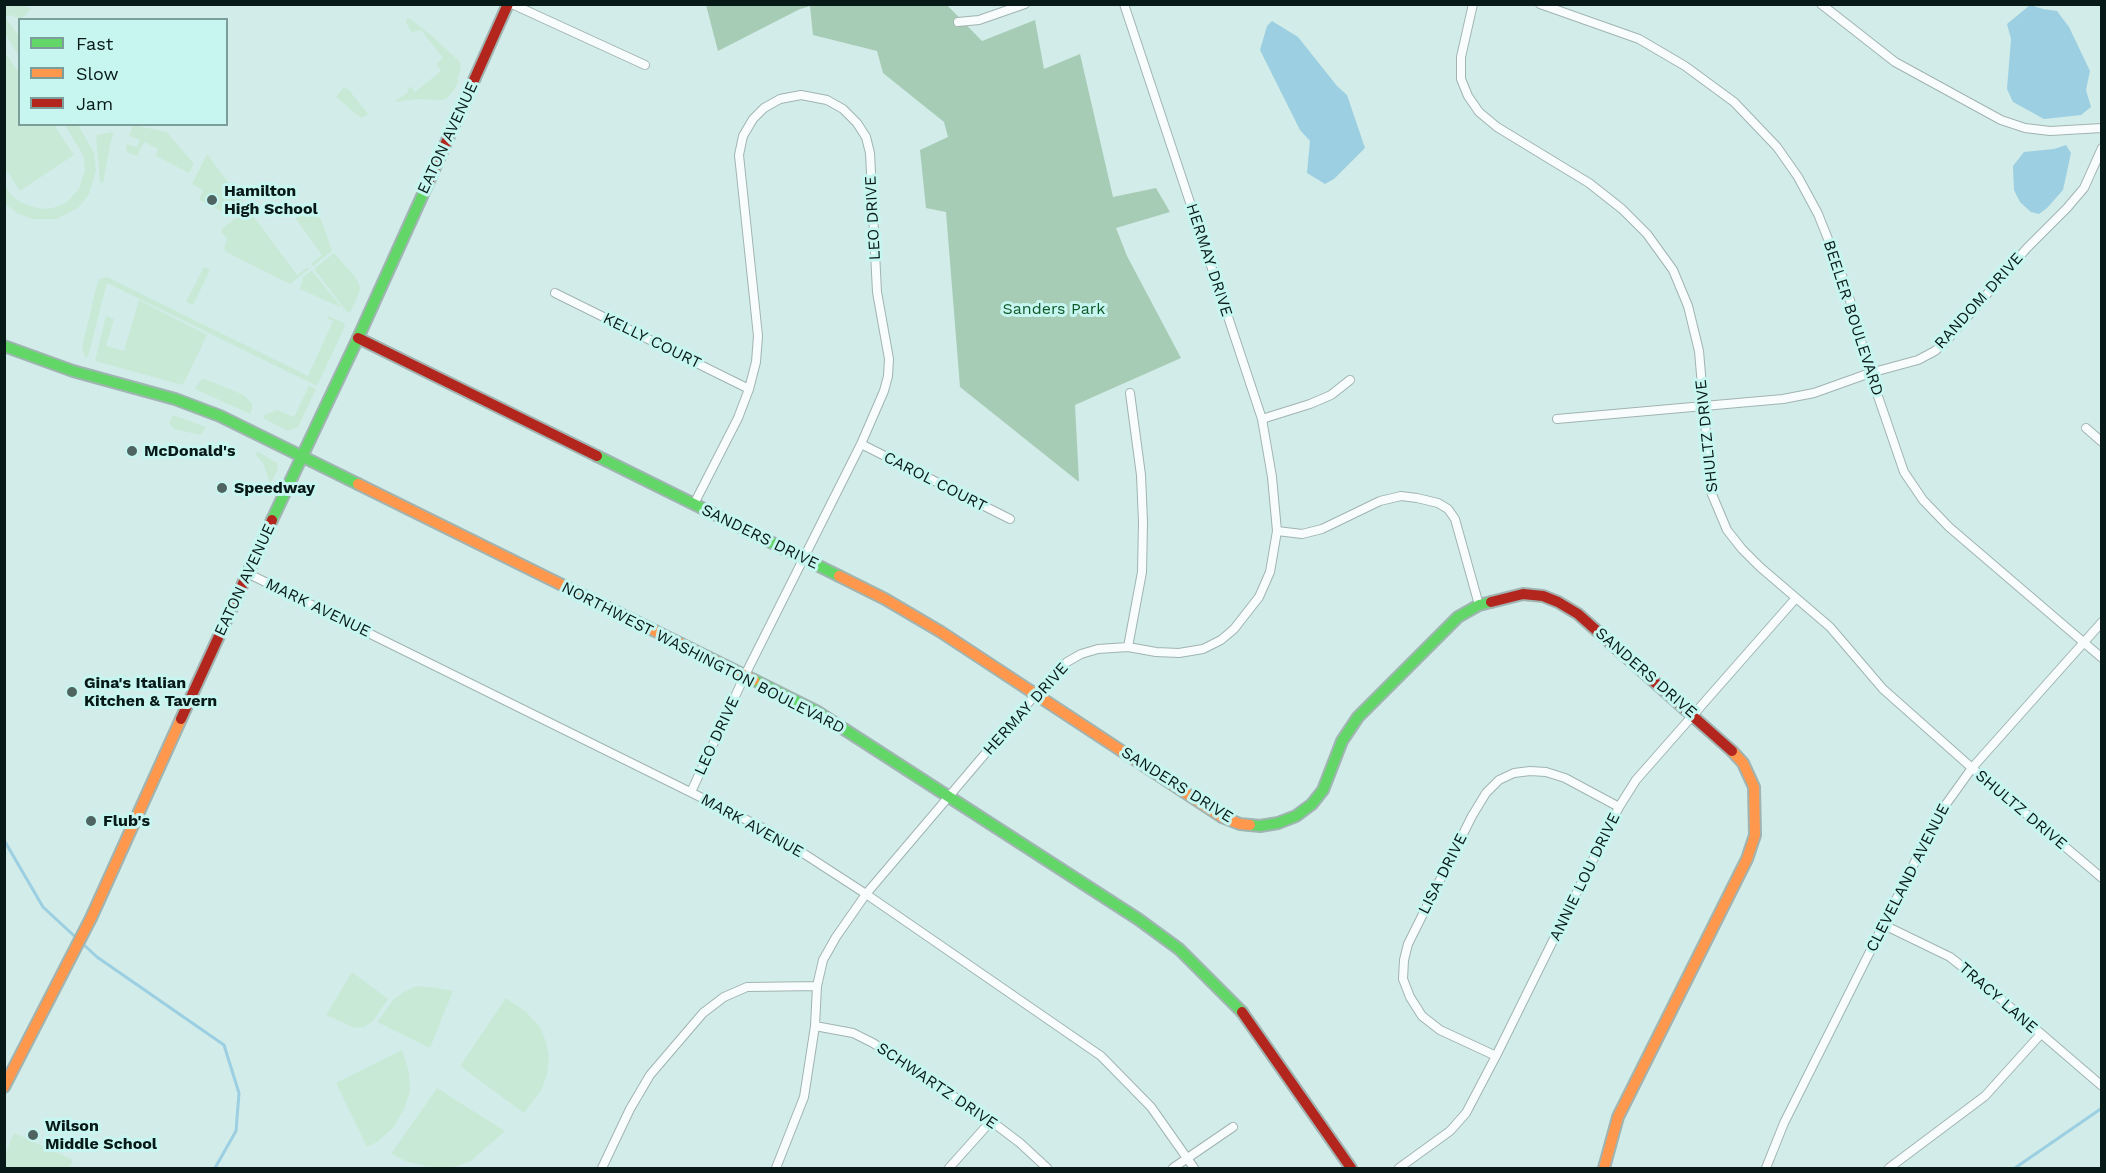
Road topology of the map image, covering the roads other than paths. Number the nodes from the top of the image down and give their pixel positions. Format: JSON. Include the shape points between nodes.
{"nodes":[{"id":1,"x":510,"y":4,"type":"edge"},
{"id":2,"x":1025,"y":4,"type":"edge"},
{"id":3,"x":1124,"y":4,"type":"edge"},
{"id":4,"x":1473,"y":4,"type":"edge"},
{"id":5,"x":1540,"y":4,"type":"edge"},
{"id":6,"x":1821,"y":4,"type":"edge"},
{"id":7,"x":958,"y":22,"type":"dead end"},
{"id":8,"x":645,"y":65,"type":"dead end"},
{"id":9,"x":2102,"y":128,"type":"edge"},
{"id":10,"x":2102,"y":148,"type":"edge"},
{"id":11,"x":555,"y":293,"type":"dead end"},
{"id":12,"x":358,"y":338,"type":"junction"},
{"id":13,"x":4,"y":346,"type":"edge"},
{"id":14,"x":1870,"y":373,"type":"junction"},
{"id":15,"x":1350,"y":380,"type":"dead end"},
{"id":16,"x":749,"y":389,"type":"junction"},
{"id":17,"x":1130,"y":393,"type":"dead end"},
{"id":18,"x":1703,"y":408,"type":"junction"},
{"id":19,"x":1262,"y":418,"type":"junction"},
{"id":20,"x":1557,"y":419,"type":"dead end"},
{"id":21,"x":2086,"y":428,"type":"dead end"},
{"id":22,"x":2102,"y":442,"type":"edge"},
{"id":23,"x":861,"y":444,"type":"junction"},
{"id":24,"x":303,"y":457,"type":"junction"},
{"id":25,"x":694,"y":504,"type":"junction"},
{"id":26,"x":1010,"y":519,"type":"dead end"},
{"id":27,"x":1277,"y":531,"type":"junction"},
{"id":28,"x":804,"y":558,"type":"junction"},
{"id":29,"x":247,"y":573,"type":"junction"},
{"id":30,"x":1796,"y":598,"type":"junction"},
{"id":31,"x":1479,"y":605,"type":"junction"},
{"id":32,"x":2102,"y":622,"type":"edge"},
{"id":33,"x":2084,"y":643,"type":"junction"},
{"id":34,"x":1128,"y":647,"type":"junction"},
{"id":35,"x":2102,"y":658,"type":"edge"},
{"id":36,"x":744,"y":677,"type":"junction"},
{"id":37,"x":1035,"y":695,"type":"junction"},
{"id":38,"x":1694,"y":714,"type":"junction"},
{"id":39,"x":1972,"y":768,"type":"junction"},
{"id":40,"x":691,"y":792,"type":"junction"},
{"id":41,"x":948,"y":798,"type":"junction"},
{"id":42,"x":1619,"y":807,"type":"junction"},
{"id":43,"x":2102,"y":878,"type":"edge"},
{"id":44,"x":866,"y":894,"type":"junction"},
{"id":45,"x":1884,"y":925,"type":"junction"},
{"id":46,"x":817,"y":986,"type":"junction"},
{"id":47,"x":815,"y":1026,"type":"junction"},
{"id":48,"x":2040,"y":1035,"type":"junction"},
{"id":49,"x":1496,"y":1056,"type":"junction"},
{"id":50,"x":2102,"y":1086,"type":"edge"},
{"id":51,"x":4,"y":1087,"type":"edge"},
{"id":52,"x":991,"y":1122,"type":"junction"},
{"id":53,"x":1233,"y":1127,"type":"dead end"},
{"id":54,"x":1188,"y":1159,"type":"junction"},
{"id":55,"x":602,"y":1168,"type":"edge"},
{"id":56,"x":776,"y":1168,"type":"edge"},
{"id":57,"x":949,"y":1168,"type":"edge"},
{"id":58,"x":1047,"y":1168,"type":"edge"},
{"id":59,"x":1173,"y":1168,"type":"edge"},
{"id":60,"x":1194,"y":1168,"type":"edge"},
{"id":61,"x":1351,"y":1168,"type":"edge"},
{"id":62,"x":1399,"y":1168,"type":"edge"},
{"id":63,"x":1604,"y":1168,"type":"edge"},
{"id":64,"x":1766,"y":1168,"type":"edge"},
{"id":65,"x":1889,"y":1168,"type":"edge"}],
"edges":[{"from":1,"to":8,"type":"street"},
{"from":1,"to":12,"type":"street","name":"EATON AVENUE"},
{"from":2,"to":7,"type":"street","via":[[979,20]]},
{"from":3,"to":19,"type":"street","name":"HERMAY DRIVE"},
{"from":4,"to":18,"type":"street","name":"SHULTZ DRIVE","via":[[1461,57],[1461,79],[1467,96],[1497,127],[1589,183],[1622,208],[1647,234],[1672,270],[1688,306],[1699,351]]},
{"from":5,"to":14,"type":"street","name":"BEELER BOULEVARD","via":[[1639,39],[1685,66],[1734,102],[1777,147],[1818,214],[1846,286]]},
{"from":6,"to":9,"type":"street","via":[[1895,62],[2001,120],[2050,131]]},
{"from":10,"to":14,"type":"street","name":"RANDOM DRIVE","via":[[2084,188],[1948,339],[1918,360]]},
{"from":11,"to":16,"type":"street","name":"KELLY COURT"},
{"from":12,"to":24,"type":"street","name":"EATON AVENUE"},
{"from":12,"to":25,"type":"street","name":"SANDERS DRIVE"},
{"from":13,"to":24,"type":"street","name":"NORTHWEST WASHINGTON BOULEVARD","via":[[199,407]]},
{"from":14,"to":18,"type":"street","name":"RANDOM DRIVE","via":[[1814,393]]},
{"from":14,"to":33,"type":"street","name":"BEELER BOULEVARD","via":[[1904,472],[1923,500]]},
{"from":15,"to":19,"type":"street","via":[[1320,400]]},
{"from":16,"to":23,"type":"street","name":"LEO DRIVE","via":[[758,336],[740,174],[743,136],[764,108],[780,99],[801,95],[827,100],[857,123],[870,153],[877,292],[889,359],[884,391]]},
{"from":16,"to":25,"type":"street","name":"LEO DRIVE"},
{"from":17,"to":34,"type":"street","via":[[1142,475],[1143,522],[1142,572]]},
{"from":18,"to":20,"type":"street","name":"RANDOM DRIVE"},
{"from":18,"to":30,"type":"street","name":"SHULTZ DRIVE","via":[[1711,492],[1718,513],[1742,549]]},
{"from":19,"to":27,"type":"street","name":"HERMAY DRIVE"},
{"from":21,"to":22,"type":"street"},
{"from":23,"to":26,"type":"street","name":"CAROL COURT"},
{"from":23,"to":28,"type":"street","name":"LEO DRIVE"},
{"from":24,"to":29,"type":"street","name":"EATON AVENUE"},
{"from":24,"to":36,"type":"street","name":"NORTHWEST WASHINGTON BOULEVARD"},
{"from":25,"to":28,"type":"street","name":"SANDERS DRIVE"},
{"from":27,"to":31,"type":"street","via":[[1302,534],[1322,529],[1380,501],[1401,496],[1437,503],[1455,519]]},
{"from":27,"to":34,"type":"street","name":"HERMAY DRIVE","via":[[1270,572],[1259,597],[1221,640],[1203,649],[1179,653]]},
{"from":28,"to":36,"type":"street","name":"LEO DRIVE"},
{"from":28,"to":37,"type":"street","name":"SANDERS DRIVE","via":[[941,632]]},
{"from":29,"to":40,"type":"street","name":"MARK AVENUE"},
{"from":29,"to":51,"type":"street","name":"EATON AVENUE","via":[[91,918]]},
{"from":30,"to":38,"type":"street","name":"ANNIE LOU DRIVE"},
{"from":30,"to":39,"type":"street","name":"SHULTZ DRIVE","via":[[1830,627],[1883,689]]},
{"from":31,"to":37,"type":"street","name":"SANDERS DRIVE","via":[[1458,616],[1374,699],[1342,741],[1323,790],[1296,816],[1278,823],[1240,824],[1222,817]]},
{"from":31,"to":38,"type":"street","name":"SANDERS DRIVE","via":[[1522,594],[1558,602],[1578,614]]},
{"from":32,"to":33,"type":"street","name":"CLEVELAND AVENUE"},
{"from":33,"to":35,"type":"street","name":"BEELER BOULEVARD"},
{"from":33,"to":39,"type":"street","name":"CLEVELAND AVENUE"},
{"from":34,"to":37,"type":"street","name":"HERMAY DRIVE","via":[[1081,654],[1067,662]]},
{"from":36,"to":40,"type":"street","name":"LEO DRIVE"},
{"from":36,"to":41,"type":"street","name":"NORTHWEST WASHINGTON BOULEVARD","via":[[816,711]]},
{"from":37,"to":41,"type":"street","name":"HERMAY DRIVE"},
{"from":38,"to":42,"type":"street","name":"ANNIE LOU DRIVE","via":[[1648,765]]},
{"from":38,"to":63,"type":"street","name":"SANDERS DRIVE","via":[[1743,764],[1754,787],[1755,835],[1747,859],[1618,1117]]},
{"from":39,"to":43,"type":"street","name":"SHULTZ DRIVE"},
{"from":39,"to":45,"type":"street","name":"CLEVELAND AVENUE","via":[[1938,814]]},
{"from":40,"to":44,"type":"street","name":"MARK AVENUE","via":[[769,831]]},
{"from":41,"to":44,"type":"street","name":"HERMAY DRIVE"},
{"from":41,"to":61,"type":"street","name":"NORTHWEST WASHINGTON BOULEVARD","via":[[1138,919],[1212,980],[1240,1010]]},
{"from":42,"to":49,"type":"street","name":"ANNIE LOU DRIVE"},
{"from":42,"to":49,"type":"street","name":"LISA DRIVE","via":[[1546,772],[1514,773],[1499,780],[1485,793],[1472,816],[1408,944],[1403,979],[1422,1016],[1440,1030]]},
{"from":44,"to":46,"type":"street","name":"HERMAY DRIVE","via":[[823,960]]},
{"from":44,"to":54,"type":"street","name":"MARK AVENUE","via":[[1101,1056],[1151,1107]]},
{"from":45,"to":48,"type":"street","name":"TRACY LANE","via":[[1950,957]]},
{"from":45,"to":64,"type":"street","name":"CLEVELAND AVENUE","via":[[1784,1122]]},
{"from":46,"to":47,"type":"street","name":"HERMAY DRIVE"},
{"from":46,"to":55,"type":"street","via":[[747,987],[724,997],[703,1013],[650,1075]]},
{"from":47,"to":52,"type":"street","name":"SCHWARTZ DRIVE","via":[[853,1033],[873,1043]]},
{"from":47,"to":56,"type":"street","name":"HERMAY DRIVE","via":[[804,1097]]},
{"from":48,"to":50,"type":"street","name":"TRACY LANE"},
{"from":48,"to":65,"type":"street","via":[[1985,1096]]},
{"from":49,"to":62,"type":"street","name":"ANNIE LOU DRIVE","via":[[1466,1113],[1450,1131]]},
{"from":52,"to":57,"type":"street"},
{"from":52,"to":58,"type":"street","name":"SCHWARTZ DRIVE"},
{"from":53,"to":54,"type":"street"},
{"from":54,"to":59,"type":"street"},
{"from":54,"to":60,"type":"street","name":"MARK AVENUE"}]}
